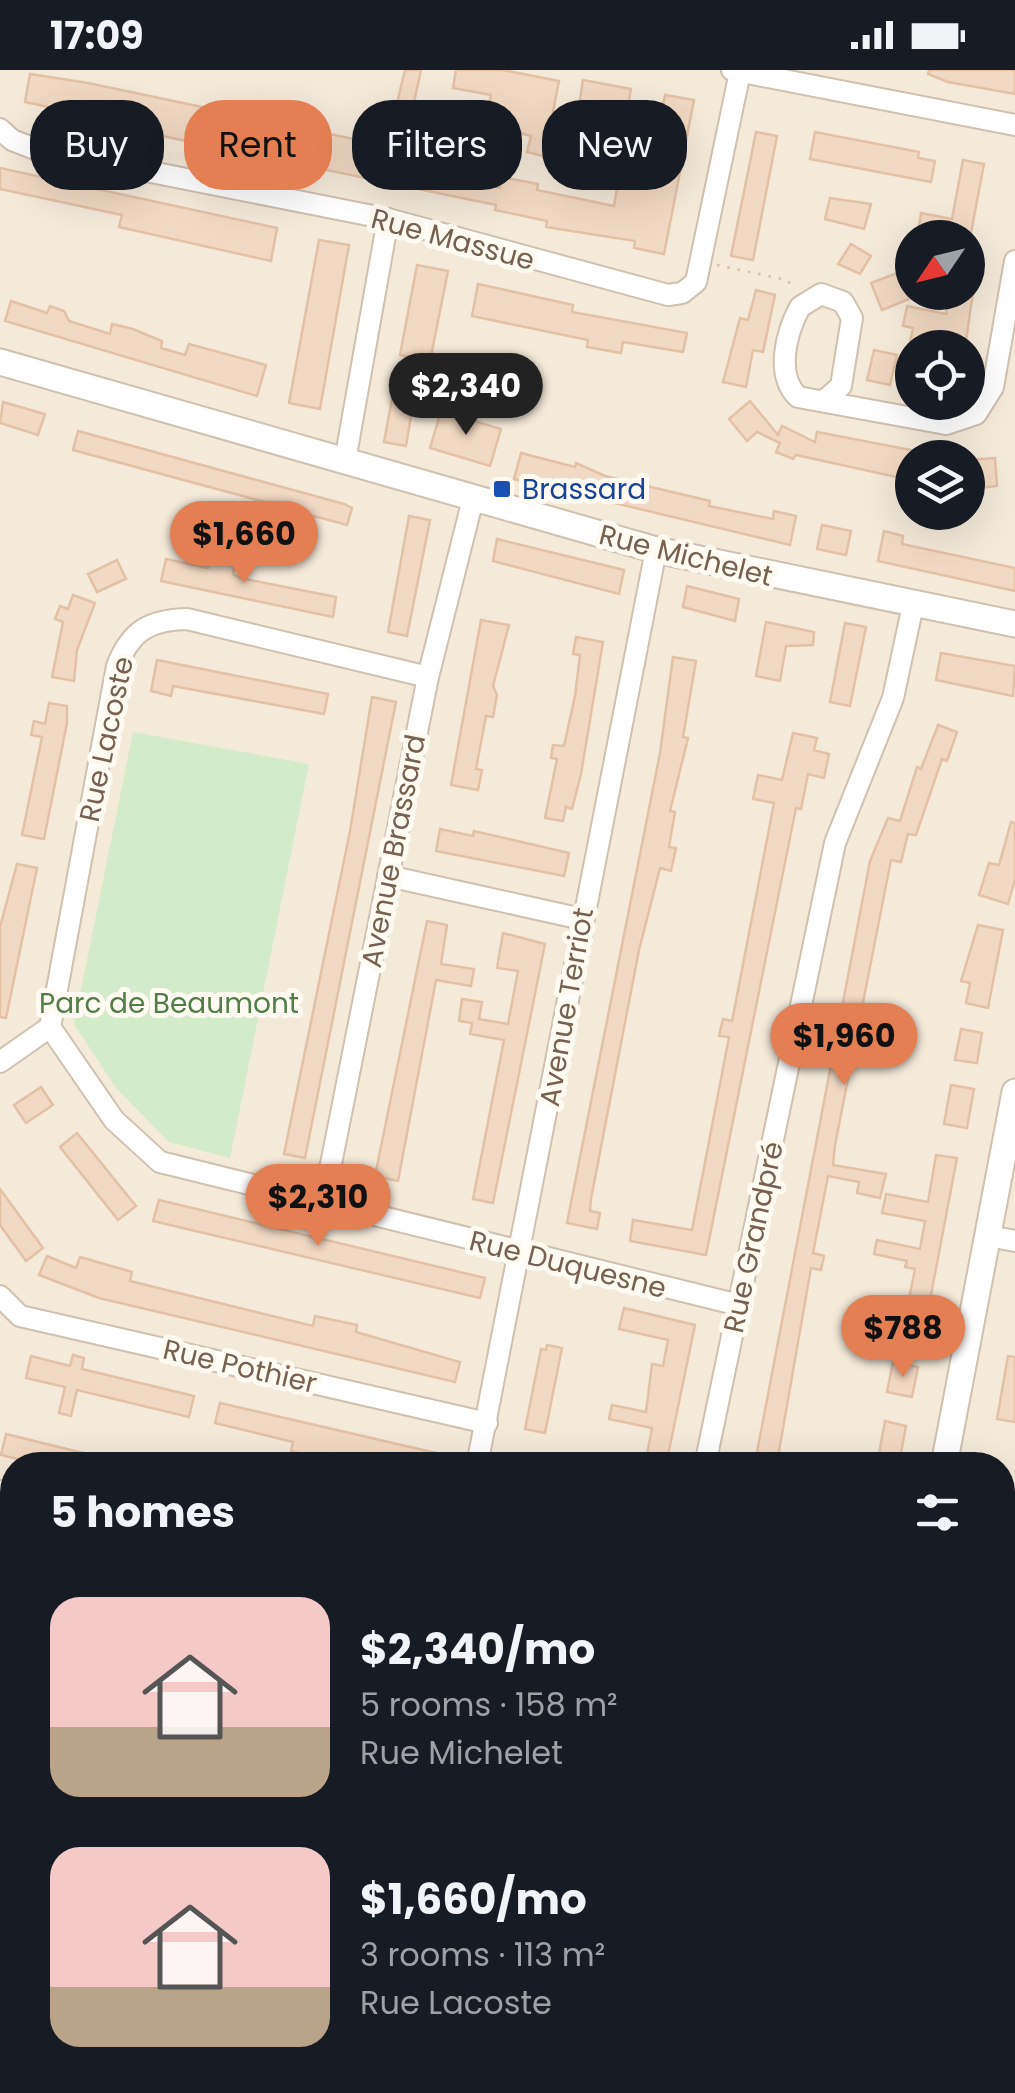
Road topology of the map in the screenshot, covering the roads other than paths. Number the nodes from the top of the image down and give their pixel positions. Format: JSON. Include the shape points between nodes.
{"nodes":[{"id":1,"x":736,"y":71,"type":"edge"},
{"id":2,"x":1015,"y":124,"type":"edge"},
{"id":3,"x":0,"y":129,"type":"edge"},
{"id":4,"x":388,"y":219,"type":"junction"},
{"id":5,"x":1015,"y":261,"type":"edge"},
{"id":6,"x":0,"y":362,"type":"edge"},
{"id":7,"x":825,"y":400,"type":"junction"},
{"id":8,"x":345,"y":460,"type":"junction"},
{"id":9,"x":473,"y":499,"type":"junction"},
{"id":10,"x":656,"y":550,"type":"junction"},
{"id":11,"x":913,"y":605,"type":"junction"},
{"id":12,"x":1015,"y":624,"type":"edge"},
{"id":13,"x":428,"y":676,"type":"junction"},
{"id":14,"x":388,"y":876,"type":"junction"},
{"id":15,"x":582,"y":919,"type":"junction"},
{"id":16,"x":50,"y":1027,"type":"junction"},
{"id":17,"x":0,"y":1062,"type":"edge"},
{"id":18,"x":1015,"y":1092,"type":"edge"},
{"id":19,"x":323,"y":1204,"type":"junction"},
{"id":20,"x":988,"y":1236,"type":"junction"},
{"id":21,"x":1015,"y":1242,"type":"edge"},
{"id":22,"x":522,"y":1252,"type":"junction"},
{"id":23,"x":0,"y":1296,"type":"edge"},
{"id":24,"x":739,"y":1305,"type":"junction"},
{"id":25,"x":487,"y":1423,"type":"junction"},
{"id":26,"x":481,"y":1452,"type":"edge"},
{"id":27,"x":708,"y":1452,"type":"edge"},
{"id":28,"x":946,"y":1452,"type":"edge"}],
"edges":[{"from":1,"to":2,"type":"street"},
{"from":1,"to":4,"type":"street","name":"Rue Massue","via":[[701,262],[690,288],[668,296]]},
{"from":3,"to":4,"type":"street","name":"Rue Massue","via":[[35,149]]},
{"from":4,"to":8,"type":"street"},
{"from":5,"to":7,"type":"street","via":[[993,386],[976,414],[946,424]]},
{"from":6,"to":8,"type":"street","name":"Rue Michelet"},
{"from":7,"to":7,"type":"street","via":[[841,386],[852,318],[835,296],[821,294],[796,314],[784,362],[785,379],[798,397]]},
{"from":8,"to":9,"type":"street","name":"Rue Michelet"},
{"from":9,"to":10,"type":"street","name":"Rue Michelet"},
{"from":9,"to":13,"type":"street","name":"Avenue Brassard"},
{"from":10,"to":11,"type":"street","name":"Rue Michelet"},
{"from":10,"to":15,"type":"street","name":"Avenue Terriot"},
{"from":11,"to":12,"type":"street","name":"Rue Michelet"},
{"from":11,"to":24,"type":"street","name":"Rue Grandpré","via":[[893,698],[835,843]]},
{"from":13,"to":14,"type":"street","name":"Avenue Brassard"},
{"from":13,"to":16,"type":"street","name":"Rue Lacoste","via":[[187,620],[158,620],[130,638],[117,666]]},
{"from":14,"to":15,"type":"street"},
{"from":14,"to":19,"type":"street","name":"Avenue Brassard"},
{"from":15,"to":22,"type":"street","name":"Avenue Terriot"},
{"from":16,"to":17,"type":"street"},
{"from":16,"to":19,"type":"street","name":"Rue Duquesne","via":[[114,1120],[160,1162]]},
{"from":18,"to":20,"type":"street"},
{"from":19,"to":22,"type":"street","name":"Rue Duquesne"},
{"from":20,"to":21,"type":"street"},
{"from":20,"to":28,"type":"street"},
{"from":22,"to":24,"type":"street","name":"Rue Duquesne"},
{"from":22,"to":25,"type":"street","name":"Avenue Terriot"},
{"from":23,"to":25,"type":"street","name":"Rue Pothier","via":[[20,1316]]},
{"from":24,"to":27,"type":"street","name":"Rue Grandpré"},
{"from":25,"to":26,"type":"street","name":"Avenue Terriot"}]}
